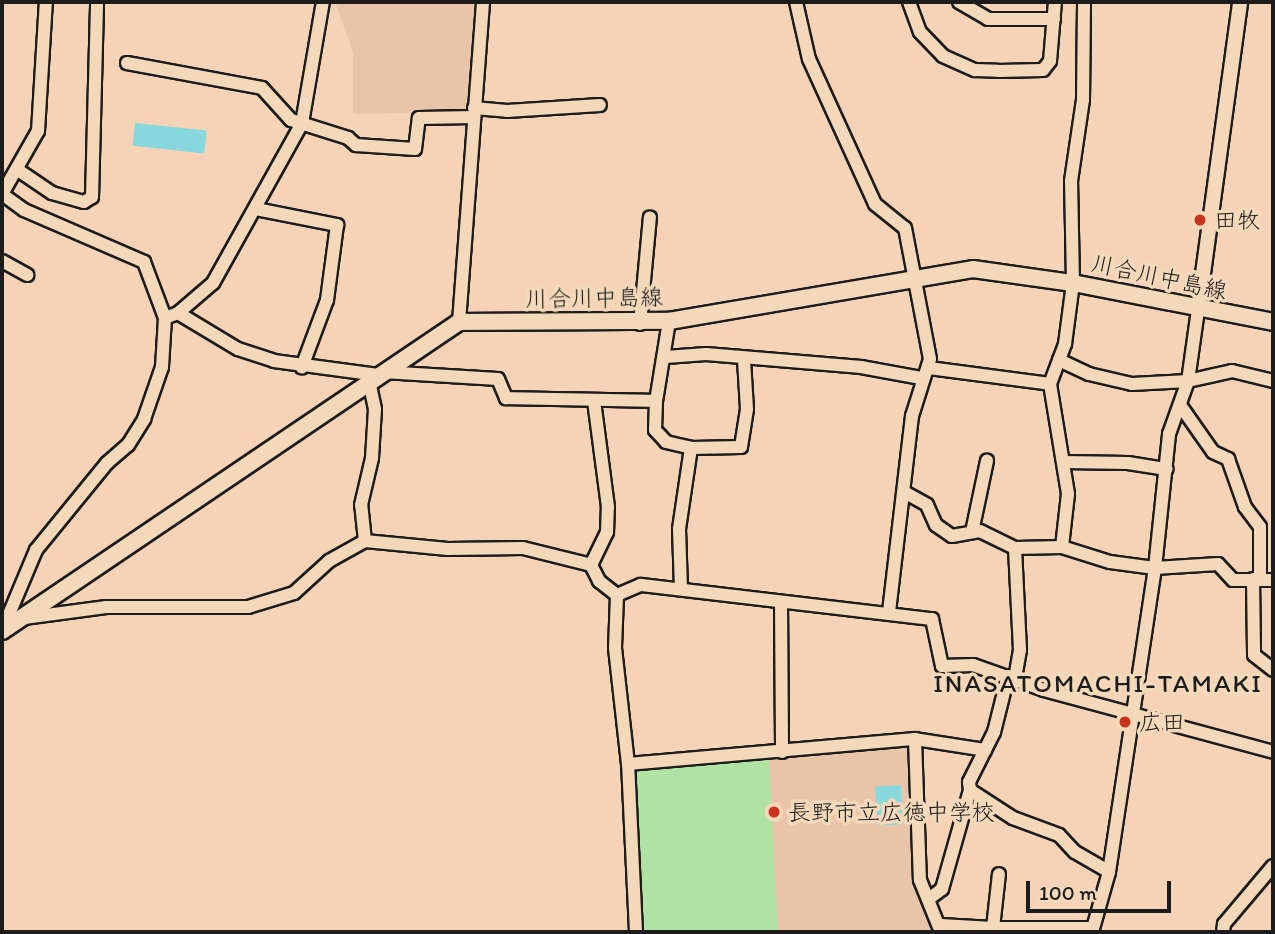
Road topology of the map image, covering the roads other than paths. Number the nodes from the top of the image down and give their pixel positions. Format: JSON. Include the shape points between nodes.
{"nodes":[{"id":1,"x":46,"y":2,"type":"edge"},
{"id":2,"x":97,"y":2,"type":"edge"},
{"id":3,"x":323,"y":2,"type":"edge"},
{"id":4,"x":483,"y":2,"type":"edge"},
{"id":5,"x":796,"y":2,"type":"edge"},
{"id":6,"x":909,"y":2,"type":"edge"},
{"id":7,"x":959,"y":2,"type":"edge"},
{"id":8,"x":1055,"y":2,"type":"edge"},
{"id":9,"x":1084,"y":2,"type":"edge"},
{"id":10,"x":1240,"y":2,"type":"edge"},
{"id":11,"x":1054,"y":19,"type":"junction"},
{"id":12,"x":127,"y":63,"type":"dead end"},
{"id":13,"x":600,"y":105,"type":"dead end"},
{"id":14,"x":474,"y":112,"type":"junction"},
{"id":15,"x":302,"y":123,"type":"junction"},
{"id":16,"x":18,"y":170,"type":"junction"},
{"id":17,"x":2,"y":194,"type":"edge"},
{"id":18,"x":256,"y":209,"type":"junction"},
{"id":19,"x":650,"y":217,"type":"dead end"},
{"id":20,"x":4,"y":268,"type":"edge"},
{"id":21,"x":27,"y":275,"type":"dead end"},
{"id":22,"x":914,"y":278,"type":"junction"},
{"id":23,"x":1073,"y":283,"type":"junction"},
{"id":24,"x":1198,"y":310,"type":"junction"},
{"id":25,"x":178,"y":313,"type":"junction"},
{"id":26,"x":164,"y":317,"type":"junction"},
{"id":27,"x":669,"y":321,"type":"junction"},
{"id":28,"x":458,"y":322,"type":"junction"},
{"id":29,"x":1273,"y":322,"type":"edge"},
{"id":30,"x":640,"y":324,"type":"junction"},
{"id":31,"x":666,"y":357,"type":"junction"},
{"id":32,"x":744,"y":360,"type":"junction"},
{"id":33,"x":1059,"y":360,"type":"junction"},
{"id":34,"x":302,"y":367,"type":"junction"},
{"id":35,"x":925,"y":373,"type":"junction"},
{"id":36,"x":377,"y":376,"type":"junction"},
{"id":37,"x":1188,"y":381,"type":"junction"},
{"id":38,"x":1273,"y":381,"type":"edge"},
{"id":39,"x":1049,"y":384,"type":"junction"},
{"id":40,"x":594,"y":401,"type":"junction"},
{"id":41,"x":656,"y":401,"type":"junction"},
{"id":42,"x":1180,"y":405,"type":"junction"},
{"id":43,"x":691,"y":448,"type":"junction"},
{"id":44,"x":987,"y":461,"type":"dead end"},
{"id":45,"x":1063,"y":462,"type":"junction"},
{"id":46,"x":1167,"y":469,"type":"junction"},
{"id":47,"x":904,"y":492,"type":"junction"},
{"id":48,"x":972,"y":532,"type":"junction"},
{"id":49,"x":365,"y":541,"type":"junction"},
{"id":50,"x":1062,"y":547,"type":"junction"},
{"id":51,"x":1015,"y":548,"type":"junction"},
{"id":52,"x":591,"y":565,"type":"junction"},
{"id":53,"x":1155,"y":568,"type":"junction"},
{"id":54,"x":1256,"y":579,"type":"junction"},
{"id":55,"x":1273,"y":580,"type":"edge"},
{"id":56,"x":681,"y":589,"type":"junction"},
{"id":57,"x":617,"y":595,"type":"junction"},
{"id":58,"x":781,"y":602,"type":"junction"},
{"id":59,"x":889,"y":611,"type":"junction"},
{"id":60,"x":17,"y":620,"type":"junction"},
{"id":61,"x":2,"y":631,"type":"edge"},
{"id":62,"x":1273,"y":670,"type":"edge"},
{"id":63,"x":1011,"y":678,"type":"junction"},
{"id":64,"x":1130,"y":714,"type":"junction"},
{"id":65,"x":915,"y":739,"type":"junction"},
{"id":66,"x":985,"y":750,"type":"junction"},
{"id":67,"x":782,"y":752,"type":"junction"},
{"id":68,"x":1273,"y":752,"type":"edge"},
{"id":69,"x":628,"y":764,"type":"junction"},
{"id":70,"x":970,"y":790,"type":"junction"},
{"id":71,"x":1273,"y":866,"type":"edge"},
{"id":72,"x":1110,"y":872,"type":"junction"},
{"id":73,"x":999,"y":874,"type":"dead end"},
{"id":74,"x":930,"y":898,"type":"junction"},
{"id":75,"x":993,"y":928,"type":"junction"},
{"id":76,"x":941,"y":929,"type":"edge"},
{"id":77,"x":1092,"y":930,"type":"edge"},
{"id":78,"x":636,"y":932,"type":"edge"},
{"id":79,"x":1223,"y":932,"type":"edge"}],
"edges":[{"from":1,"to":16,"type":"street","via":[[43,112]]},
{"from":2,"to":16,"type":"street","via":[[92,197],[84,202],[52,193]]},
{"from":3,"to":15,"type":"street"},
{"from":4,"to":14,"type":"street"},
{"from":5,"to":22,"type":"street","via":[[809,59],[870,195],[905,228]]},
{"from":6,"to":11,"type":"street","via":[[929,43],[943,56],[975,70],[1043,70],[1050,61]]},
{"from":7,"to":11,"type":"street","via":[[988,19]]},
{"from":8,"to":11,"type":"street"},
{"from":9,"to":23,"type":"street","via":[[1083,100],[1070,181]]},
{"from":10,"to":24,"type":"street"},
{"from":12,"to":15,"type":"street","via":[[262,88],[283,115]]},
{"from":13,"to":14,"type":"street"},
{"from":14,"to":15,"type":"street","via":[[419,118],[415,149],[356,145]]},
{"from":14,"to":28,"type":"street"},
{"from":15,"to":18,"type":"street"},
{"from":16,"to":17,"type":"street"},
{"from":17,"to":26,"type":"street","via":[[24,210],[144,262]]},
{"from":18,"to":25,"type":"street","via":[[213,283]]},
{"from":18,"to":34,"type":"street","via":[[337,225],[327,300]]},
{"from":19,"to":30,"type":"street"},
{"from":20,"to":21,"type":"street"},
{"from":22,"to":23,"type":"main road","name":"川合川中島線","via":[[973,269]]},
{"from":22,"to":27,"type":"main road","name":"川合川中島線"},
{"from":22,"to":35,"type":"street"},
{"from":23,"to":24,"type":"main road","name":"川合川中島線"},
{"from":23,"to":33,"type":"street"},
{"from":24,"to":29,"type":"main road","name":"川合川中島線"},
{"from":24,"to":37,"type":"street"},
{"from":25,"to":26,"type":"street"},
{"from":25,"to":34,"type":"street","via":[[238,349]]},
{"from":26,"to":61,"type":"street","via":[[162,367],[148,411],[128,445],[107,463],[36,550]]},
{"from":27,"to":30,"type":"main road","name":"川合川中島線"},
{"from":27,"to":31,"type":"street"},
{"from":28,"to":30,"type":"main road","name":"川合川中島線"},
{"from":28,"to":36,"type":"main road"},
{"from":31,"to":32,"type":"street","via":[[706,354]]},
{"from":31,"to":41,"type":"street"},
{"from":32,"to":35,"type":"street"},
{"from":32,"to":43,"type":"street","via":[[747,409],[741,447]]},
{"from":33,"to":37,"type":"street","via":[[1089,374],[1132,384]]},
{"from":33,"to":39,"type":"street"},
{"from":34,"to":36,"type":"street"},
{"from":35,"to":39,"type":"street"},
{"from":35,"to":47,"type":"street","via":[[912,416]]},
{"from":36,"to":40,"type":"street","via":[[498,379],[506,398]]},
{"from":36,"to":49,"type":"street","via":[[372,458],[361,505]]},
{"from":36,"to":60,"type":"main road"},
{"from":37,"to":38,"type":"street","via":[[1232,372]]},
{"from":37,"to":42,"type":"street"},
{"from":39,"to":45,"type":"street"},
{"from":40,"to":41,"type":"street"},
{"from":40,"to":52,"type":"street","via":[[608,508],[607,532]]},
{"from":41,"to":43,"type":"street","via":[[656,430],[666,442]]},
{"from":42,"to":46,"type":"street","via":[[1169,434]]},
{"from":42,"to":54,"type":"street","via":[[1213,452],[1228,459],[1245,507],[1260,527]]},
{"from":43,"to":56,"type":"street","via":[[679,529]]},
{"from":44,"to":48,"type":"street"},
{"from":45,"to":46,"type":"street"},
{"from":45,"to":50,"type":"street","via":[[1068,494]]},
{"from":46,"to":53,"type":"street"},
{"from":47,"to":48,"type":"street","via":[[927,505],[936,525],[952,536]]},
{"from":47,"to":59,"type":"street"},
{"from":48,"to":51,"type":"street","via":[[980,531]]},
{"from":49,"to":52,"type":"street","via":[[449,549],[523,548]]},
{"from":49,"to":60,"type":"street","via":[[329,561],[294,593],[248,607],[106,607]]},
{"from":50,"to":51,"type":"street"},
{"from":50,"to":53,"type":"street","via":[[1110,562]]},
{"from":51,"to":63,"type":"street","via":[[1020,650]]},
{"from":52,"to":57,"type":"street","via":[[599,581]]},
{"from":53,"to":54,"type":"street","via":[[1218,564],[1233,580]]},
{"from":53,"to":64,"type":"street"},
{"from":54,"to":55,"type":"street"},
{"from":54,"to":62,"type":"street","via":[[1254,655]]},
{"from":56,"to":57,"type":"street","via":[[641,585]]},
{"from":56,"to":58,"type":"street"},
{"from":57,"to":69,"type":"street","via":[[615,648]]},
{"from":58,"to":59,"type":"street"},
{"from":58,"to":67,"type":"street"},
{"from":59,"to":63,"type":"street","via":[[932,619],[942,666],[973,665]]},
{"from":60,"to":61,"type":"main road"},
{"from":63,"to":64,"type":"street"},
{"from":63,"to":66,"type":"street"},
{"from":64,"to":68,"type":"street"},
{"from":64,"to":72,"type":"street"},
{"from":65,"to":66,"type":"street"},
{"from":65,"to":67,"type":"street"},
{"from":65,"to":74,"type":"street","via":[[920,880]]},
{"from":66,"to":70,"type":"street","via":[[969,782]]},
{"from":67,"to":69,"type":"street"},
{"from":69,"to":78,"type":"street"},
{"from":70,"to":72,"type":"street","via":[[1013,818],[1059,835],[1075,852]]},
{"from":70,"to":74,"type":"street","via":[[942,888]]},
{"from":71,"to":79,"type":"street","via":[[1224,924]]},
{"from":72,"to":77,"type":"street"},
{"from":73,"to":75,"type":"street"},
{"from":74,"to":76,"type":"street"},
{"from":75,"to":76,"type":"street"},
{"from":75,"to":77,"type":"street"}]}
